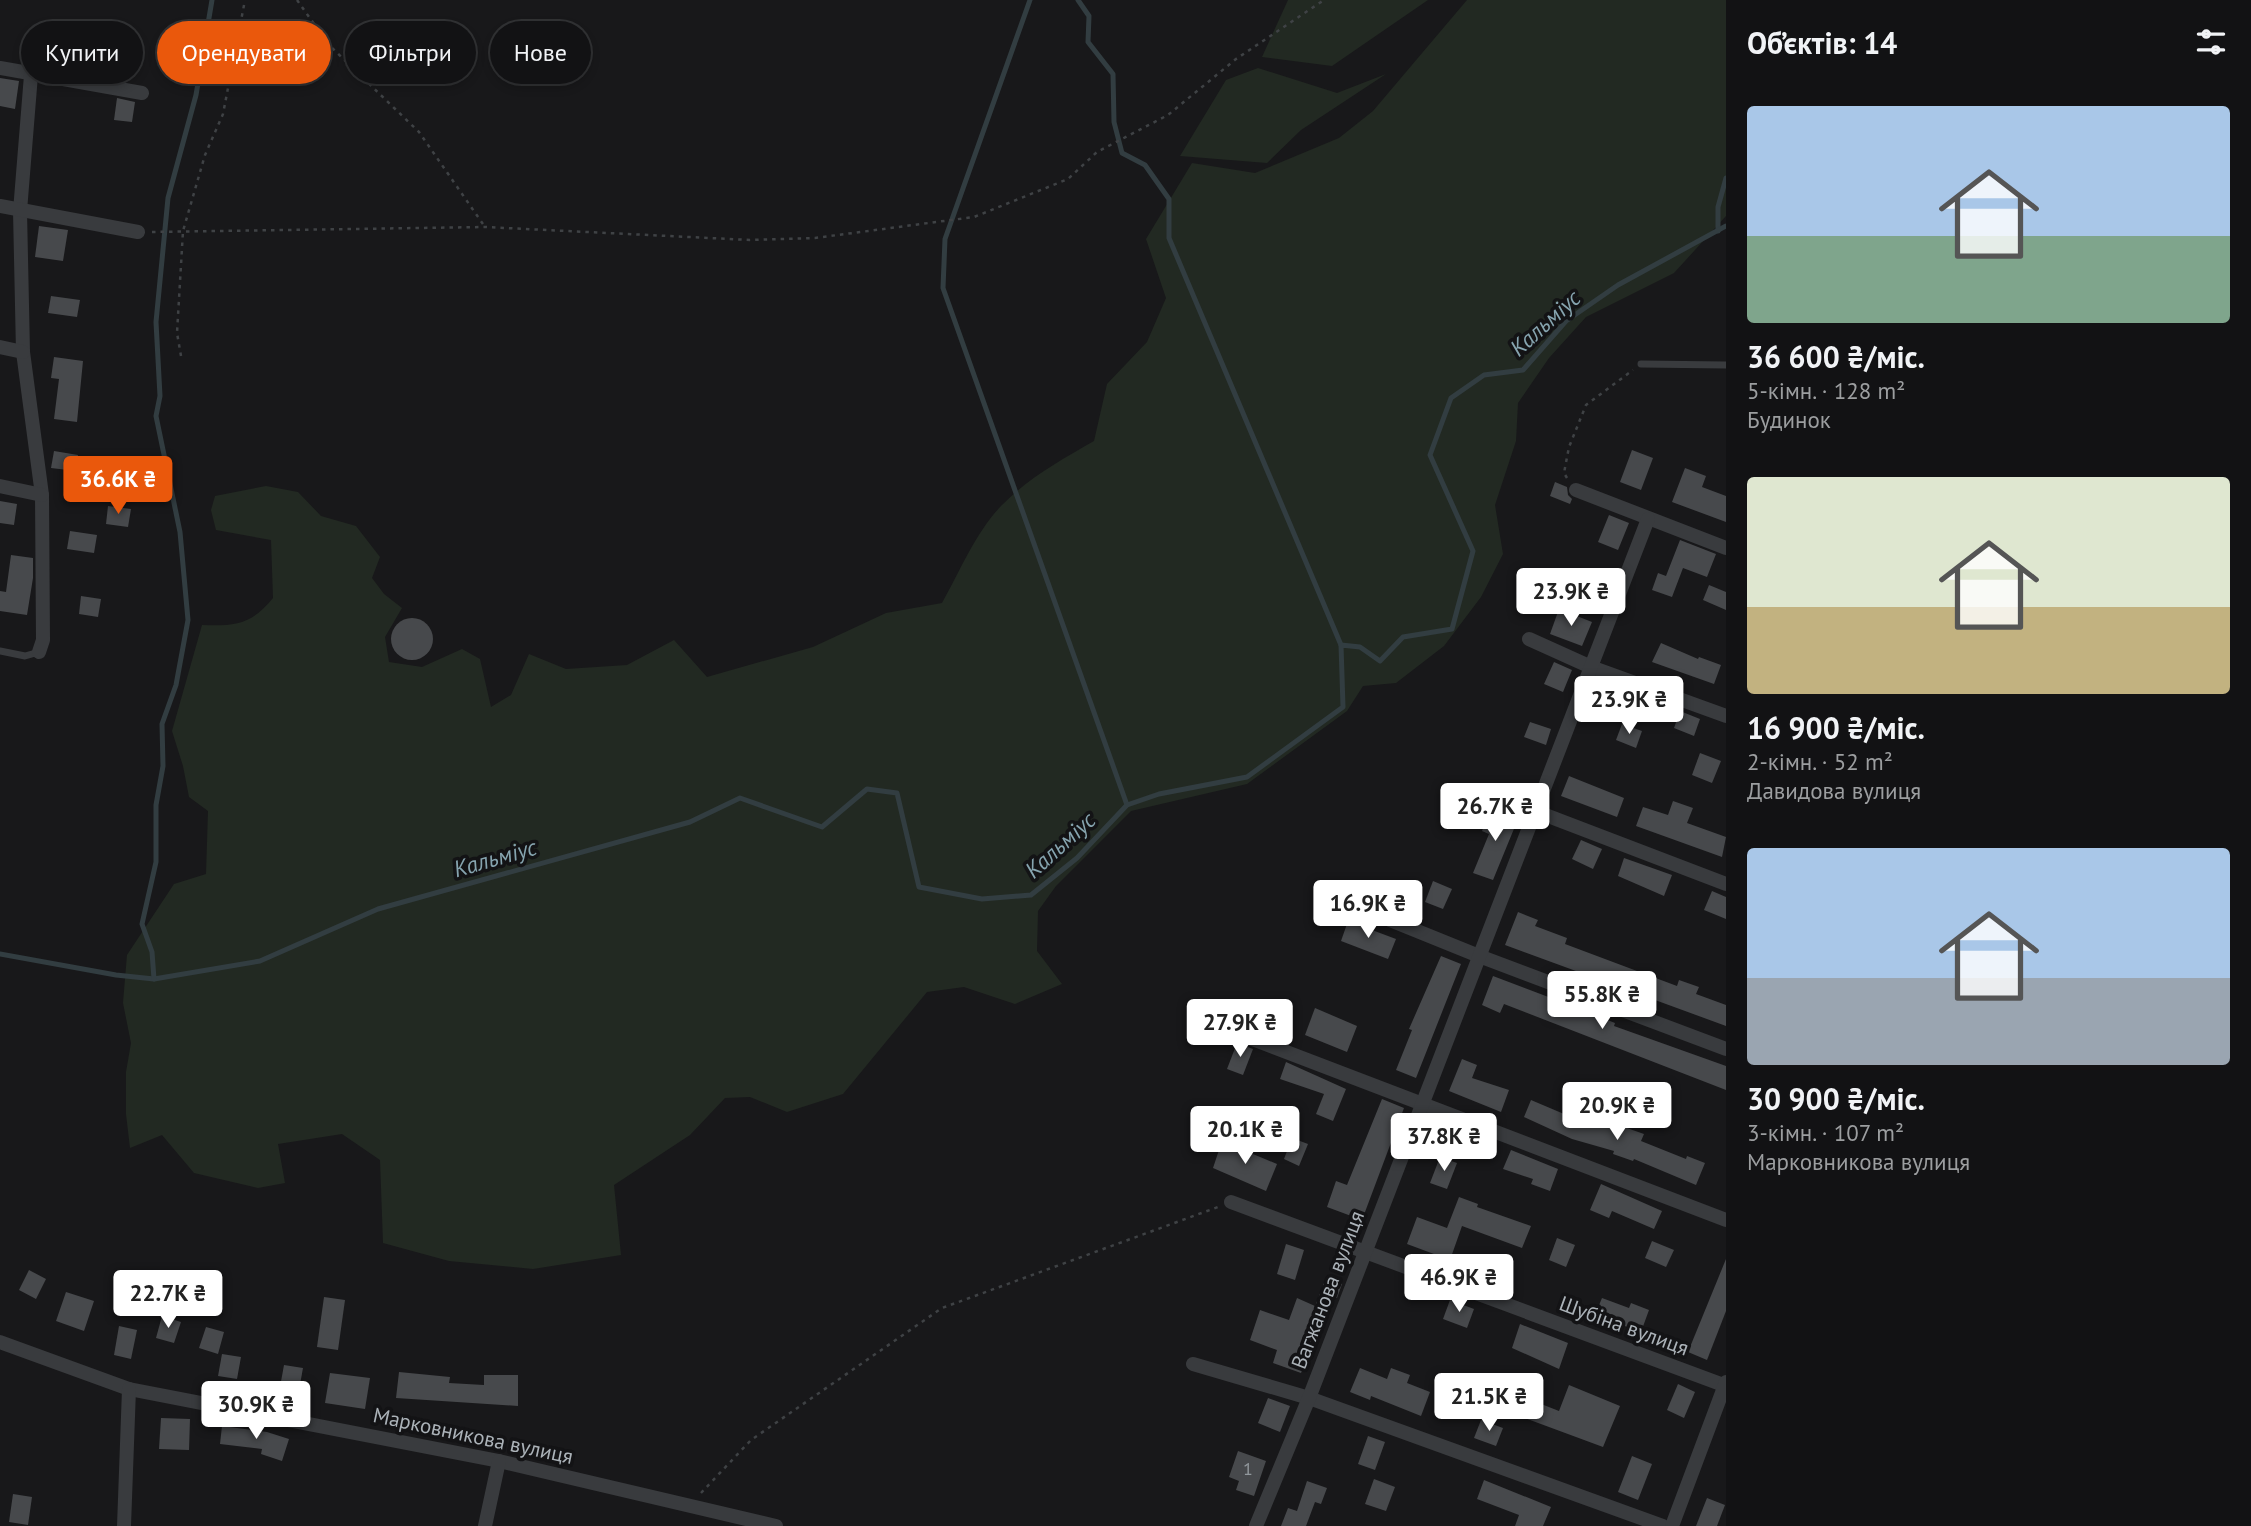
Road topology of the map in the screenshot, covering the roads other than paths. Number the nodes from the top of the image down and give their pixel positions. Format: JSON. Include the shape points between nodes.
{"nodes":[{"id":1,"x":0,"y":68,"type":"edge"},
{"id":2,"x":21,"y":73,"type":"edge"},
{"id":3,"x":30,"y":84,"type":"edge"},
{"id":4,"x":86,"y":84,"type":"edge"},
{"id":5,"x":142,"y":93,"type":"dead end"},
{"id":6,"x":0,"y":206,"type":"edge"},
{"id":7,"x":20,"y":211,"type":"junction"},
{"id":8,"x":138,"y":232,"type":"dead end"},
{"id":9,"x":0,"y":347,"type":"edge"},
{"id":10,"x":23,"y":352,"type":"junction"},
{"id":11,"x":1641,"y":364,"type":"road end"},
{"id":12,"x":1726,"y":365,"type":"edge"},
{"id":13,"x":0,"y":486,"type":"edge"},
{"id":14,"x":1576,"y":490,"type":"road end"},
{"id":15,"x":42,"y":495,"type":"junction"},
{"id":16,"x":1648,"y":519,"type":"junction"},
{"id":17,"x":1726,"y":548,"type":"edge"},
{"id":18,"x":1529,"y":639,"type":"dead end"},
{"id":19,"x":0,"y":651,"type":"edge"},
{"id":20,"x":38,"y":652,"type":"joint"},
{"id":21,"x":1591,"y":667,"type":"junction"},
{"id":22,"x":1726,"y":716,"type":"edge"},
{"id":23,"x":1535,"y":811,"type":"junction"},
{"id":24,"x":1726,"y":884,"type":"edge"},
{"id":25,"x":1390,"y":920,"type":"dead end"},
{"id":26,"x":1479,"y":956,"type":"junction"},
{"id":27,"x":1229,"y":1030,"type":"dead end"},
{"id":28,"x":1726,"y":1049,"type":"edge"},
{"id":29,"x":1422,"y":1105,"type":"junction"},
{"id":30,"x":1231,"y":1202,"type":"road end"},
{"id":31,"x":1726,"y":1220,"type":"edge"},
{"id":32,"x":1364,"y":1251,"type":"junction"},
{"id":33,"x":0,"y":1342,"type":"edge"},
{"id":34,"x":1194,"y":1364,"type":"dead end"},
{"id":35,"x":1726,"y":1385,"type":"edge"},
{"id":36,"x":129,"y":1389,"type":"junction"},
{"id":37,"x":1309,"y":1398,"type":"junction"},
{"id":38,"x":499,"y":1461,"type":"junction"},
{"id":39,"x":124,"y":1526,"type":"edge"},
{"id":40,"x":485,"y":1526,"type":"edge"},
{"id":41,"x":776,"y":1526,"type":"edge"},
{"id":42,"x":1256,"y":1526,"type":"edge"},
{"id":43,"x":1663,"y":1526,"type":"edge"},
{"id":44,"x":1672,"y":1526,"type":"edge"}],
"edges":[{"from":1,"to":2,"type":"street"},
{"from":3,"to":7,"type":"street"},
{"from":4,"to":5,"type":"street"},
{"from":6,"to":7,"type":"street"},
{"from":7,"to":8,"type":"street"},
{"from":7,"to":10,"type":"street"},
{"from":9,"to":10,"type":"street"},
{"from":10,"to":15,"type":"street"},
{"from":11,"to":12,"type":"lane"},
{"from":13,"to":15,"type":"street"},
{"from":14,"to":16,"type":"street"},
{"from":15,"to":20,"type":"street","via":[[43,640]]},
{"from":16,"to":17,"type":"street"},
{"from":16,"to":21,"type":"street","name":"Вагжанова вулиця"},
{"from":18,"to":21,"type":"street"},
{"from":19,"to":20,"type":"lane","via":[[24,656]]},
{"from":21,"to":22,"type":"street"},
{"from":21,"to":23,"type":"street","name":"Вагжанова вулиця"},
{"from":23,"to":24,"type":"street"},
{"from":23,"to":26,"type":"street","name":"Вагжанова вулиця"},
{"from":25,"to":26,"type":"street"},
{"from":26,"to":28,"type":"street"},
{"from":26,"to":29,"type":"street","name":"Вагжанова вулиця"},
{"from":27,"to":29,"type":"street"},
{"from":29,"to":31,"type":"street"},
{"from":29,"to":32,"type":"street","name":"Вагжанова вулиця"},
{"from":30,"to":32,"type":"street","name":"Шубіна вулиця"},
{"from":32,"to":35,"type":"street","name":"Шубіна вулиця"},
{"from":32,"to":37,"type":"street","name":"Вагжанова вулиця"},
{"from":33,"to":36,"type":"street","name":"Марковникова вулиця"},
{"from":34,"to":37,"type":"street"},
{"from":35,"to":44,"type":"street"},
{"from":36,"to":38,"type":"street","name":"Марковникова вулиця"},
{"from":36,"to":39,"type":"street"},
{"from":37,"to":42,"type":"street","name":"Вагжанова вулиця"},
{"from":37,"to":43,"type":"street"},
{"from":38,"to":40,"type":"street"},
{"from":38,"to":41,"type":"street","name":"Марковникова вулиця"}]}
